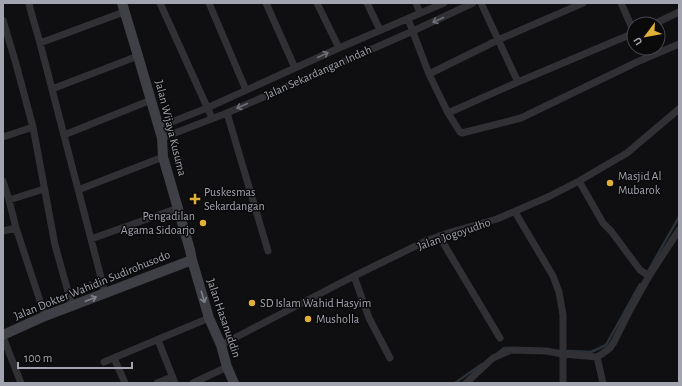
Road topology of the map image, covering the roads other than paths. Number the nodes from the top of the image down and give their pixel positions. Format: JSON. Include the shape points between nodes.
{"nodes":[{"id":1,"x":30,"y":3,"type":"edge"},
{"id":2,"x":160,"y":3,"type":"edge"},
{"id":3,"x":209,"y":3,"type":"edge"},
{"id":4,"x":266,"y":3,"type":"edge"},
{"id":5,"x":317,"y":3,"type":"edge"},
{"id":6,"x":367,"y":3,"type":"edge"},
{"id":7,"x":416,"y":3,"type":"edge"},
{"id":8,"x":444,"y":3,"type":"edge"},
{"id":9,"x":473,"y":3,"type":"edge"},
{"id":10,"x":482,"y":3,"type":"edge"},
{"id":11,"x":583,"y":3,"type":"edge"},
{"id":12,"x":621,"y":3,"type":"edge"},
{"id":13,"x":123,"y":7,"type":"edge"},
{"id":14,"x":679,"y":12,"type":"edge"},
{"id":15,"x":420,"y":13,"type":"junction"},
{"id":16,"x":627,"y":16,"type":"edge"},
{"id":17,"x":666,"y":18,"type":"edge"},
{"id":18,"x":408,"y":19,"type":"junction"},
{"id":19,"x":3,"y":20,"type":"edge"},
{"id":20,"x":380,"y":30,"type":"junction"},
{"id":21,"x":413,"y":31,"type":"junction"},
{"id":22,"x":626,"y":36,"type":"edge"},
{"id":23,"x":498,"y":40,"type":"junction"},
{"id":24,"x":40,"y":43,"type":"junction"},
{"id":25,"x":679,"y":44,"type":"edge"},
{"id":26,"x":11,"y":45,"type":"junction"},
{"id":27,"x":3,"y":46,"type":"edge"},
{"id":28,"x":339,"y":48,"type":"junction"},
{"id":29,"x":138,"y":56,"type":"junction"},
{"id":30,"x":304,"y":64,"type":"junction"},
{"id":31,"x":295,"y":68,"type":"junction"},
{"id":32,"x":429,"y":74,"type":"junction"},
{"id":33,"x":310,"y":76,"type":"junction"},
{"id":34,"x":518,"y":82,"type":"junction"},
{"id":35,"x":52,"y":89,"type":"junction"},
{"id":36,"x":246,"y":90,"type":"junction"},
{"id":37,"x":151,"y":100,"type":"junction"},
{"id":38,"x":208,"y":108,"type":"junction"},
{"id":39,"x":679,"y":109,"type":"edge"},
{"id":40,"x":227,"y":113,"type":"junction"},
{"id":41,"x":448,"y":113,"type":"junction"},
{"id":42,"x":212,"y":118,"type":"junction"},
{"id":43,"x":159,"y":127,"type":"junction"},
{"id":44,"x":33,"y":128,"type":"junction"},
{"id":45,"x":64,"y":135,"type":"junction"},
{"id":46,"x":3,"y":137,"type":"edge"},
{"id":47,"x":162,"y":138,"type":"junction"},
{"id":48,"x":163,"y":157,"type":"junction"},
{"id":49,"x":3,"y":181,"type":"edge"},
{"id":50,"x":579,"y":181,"type":"junction"},
{"id":51,"x":44,"y":189,"type":"junction"},
{"id":52,"x":78,"y":190,"type":"junction"},
{"id":53,"x":9,"y":200,"type":"junction"},
{"id":54,"x":178,"y":208,"type":"junction"},
{"id":55,"x":515,"y":212,"type":"junction"},
{"id":56,"x":16,"y":228,"type":"junction"},
{"id":57,"x":679,"y":230,"type":"edge"},
{"id":58,"x":3,"y":231,"type":"edge"},
{"id":59,"x":439,"y":236,"type":"junction"},
{"id":60,"x":91,"y":239,"type":"junction"},
{"id":61,"x":268,"y":251,"type":"dead end"},
{"id":62,"x":192,"y":260,"type":"junction"},
{"id":63,"x":354,"y":276,"type":"junction"},
{"id":64,"x":649,"y":276,"type":"junction"},
{"id":65,"x":105,"y":293,"type":"junction"},
{"id":66,"x":72,"y":306,"type":"junction"},
{"id":67,"x":45,"y":316,"type":"junction"},
{"id":68,"x":209,"y":318,"type":"junction"},
{"id":69,"x":3,"y":336,"type":"edge"},
{"id":70,"x":500,"y":338,"type":"dead end"},
{"id":71,"x":158,"y":340,"type":"junction"},
{"id":72,"x":221,"y":346,"type":"junction"},
{"id":73,"x":563,"y":353,"type":"junction"},
{"id":74,"x":597,"y":357,"type":"junction"},
{"id":75,"x":114,"y":358,"type":"junction"},
{"id":76,"x":390,"y":358,"type":"dead end"},
{"id":77,"x":104,"y":362,"type":"dead end"},
{"id":78,"x":227,"y":368,"type":"junction"},
{"id":79,"x":174,"y":380,"type":"edge"},
{"id":80,"x":21,"y":383,"type":"edge"},
{"id":81,"x":125,"y":383,"type":"edge"},
{"id":82,"x":157,"y":383,"type":"edge"},
{"id":83,"x":193,"y":383,"type":"edge"},
{"id":84,"x":234,"y":383,"type":"edge"},
{"id":85,"x":466,"y":383,"type":"edge"},
{"id":86,"x":563,"y":383,"type":"edge"},
{"id":87,"x":603,"y":383,"type":"edge"}],
"edges":[{"from":1,"to":24,"type":"street"},
{"from":2,"to":38,"type":"street"},
{"from":3,"to":36,"type":"street"},
{"from":4,"to":31,"type":"street"},
{"from":5,"to":28,"type":"street"},
{"from":6,"to":20,"type":"street"},
{"from":7,"to":15,"type":"street"},
{"from":8,"to":15,"type":"street","name":"Jalan Sekardangan Indah"},
{"from":9,"to":21,"type":"street","name":"Jalan Sekardangan Indah","one_way":true},
{"from":10,"to":23,"type":"street"},
{"from":11,"to":23,"type":"street"},
{"from":12,"to":16,"type":"street"},
{"from":13,"to":24,"type":"street"},
{"from":13,"to":29,"type":"main road","name":"Jalan Wijaya Kusuma"},
{"from":14,"to":17,"type":"street"},
{"from":15,"to":18,"type":"street","name":"Jalan Sekardangan Indah"},
{"from":18,"to":20,"type":"street","name":"Jalan Sekardangan Indah"},
{"from":18,"to":21,"type":"street"},
{"from":19,"to":26,"type":"street"},
{"from":20,"to":28,"type":"street","name":"Jalan Sekardangan Indah"},
{"from":21,"to":32,"type":"street"},
{"from":21,"to":33,"type":"street","name":"Jalan Sekardangan Indah"},
{"from":22,"to":34,"type":"street"},
{"from":23,"to":32,"type":"street"},
{"from":23,"to":34,"type":"street"},
{"from":24,"to":35,"type":"street"},
{"from":25,"to":41,"type":"street","via":[[520,118],[462,134]]},
{"from":26,"to":27,"type":"street"},
{"from":26,"to":44,"type":"street"},
{"from":30,"to":28,"type":"street","name":"Jalan Sekardangan Indah","one_way":true},
{"from":29,"to":35,"type":"street"},
{"from":29,"to":37,"type":"main road","name":"Jalan Wijaya Kusuma"},
{"from":30,"to":31,"type":"street","name":"Jalan Sekardangan Indah"},
{"from":30,"to":33,"type":"street"},
{"from":31,"to":36,"type":"street","name":"Jalan Sekardangan Indah"},
{"from":32,"to":41,"type":"street"},
{"from":33,"to":40,"type":"street","name":"Jalan Sekardangan Indah","one_way":true},
{"from":34,"to":41,"type":"street"},
{"from":35,"to":45,"type":"street"},
{"from":36,"to":38,"type":"street","name":"Jalan Sekardangan Indah"},
{"from":37,"to":43,"type":"main road","name":"Jalan Wijaya Kusuma"},
{"from":37,"to":45,"type":"street"},
{"from":38,"to":42,"type":"street"},
{"from":38,"to":43,"type":"street","name":"Jalan Sekardangan Indah"},
{"from":39,"to":50,"type":"street","name":"Jalan Jogoyudho","via":[[627,152]]},
{"from":40,"to":42,"type":"street","name":"Jalan Sekardangan Indah"},
{"from":40,"to":61,"type":"street"},
{"from":42,"to":47,"type":"street","name":"Jalan Sekardangan Indah"},
{"from":43,"to":47,"type":"main road","name":"Jalan Wijaya Kusuma"},
{"from":44,"to":46,"type":"street"},
{"from":44,"to":51,"type":"street"},
{"from":45,"to":52,"type":"street"},
{"from":47,"to":48,"type":"main road","name":"Jalan Wijaya Kusuma"},
{"from":48,"to":52,"type":"street"},
{"from":48,"to":54,"type":"main road","name":"Jalan Wijaya Kusuma"},
{"from":49,"to":53,"type":"street"},
{"from":50,"to":55,"type":"street","name":"Jalan Jogoyudho"},
{"from":50,"to":64,"type":"street","via":[[603,223],[612,231],[640,270]]},
{"from":51,"to":53,"type":"street"},
{"from":51,"to":66,"type":"street","via":[[55,245]]},
{"from":52,"to":60,"type":"street"},
{"from":53,"to":56,"type":"street"},
{"from":54,"to":60,"type":"street"},
{"from":54,"to":62,"type":"main road","name":"Jalan Wijaya Kusuma"},
{"from":55,"to":59,"type":"street","name":"Jalan Jogoyudho"},
{"from":55,"to":73,"type":"street","via":[[553,276],[559,292],[563,314]]},
{"from":56,"to":58,"type":"street"},
{"from":56,"to":67,"type":"street"},
{"from":57,"to":64,"type":"street"},
{"from":59,"to":63,"type":"street","name":"Jalan Jogoyudho"},
{"from":59,"to":70,"type":"street"},
{"from":60,"to":65,"type":"street"},
{"from":62,"to":65,"type":"main road","name":"Jalan Dokter Wahidin Sudirohusodo"},
{"from":62,"to":68,"type":"main road","name":"Jalan Hasanuddin","one_way":true},
{"from":63,"to":72,"type":"street","name":"Jalan Jogoyudho"},
{"from":63,"to":76,"type":"street","via":[[369,318]]},
{"from":64,"to":74,"type":"street","via":[[614,342]]},
{"from":66,"to":65,"type":"main road","name":"Jalan Dokter Wahidin Sudirohusodo","one_way":true},
{"from":66,"to":67,"type":"main road","name":"Jalan Dokter Wahidin Sudirohusodo"},
{"from":67,"to":69,"type":"main road","name":"Jalan Dokter Wahidin Sudirohusodo"},
{"from":68,"to":71,"type":"street"},
{"from":68,"to":72,"type":"main road","name":"Jalan Hasanuddin"},
{"from":69,"to":80,"type":"street"},
{"from":71,"to":75,"type":"street"},
{"from":71,"to":79,"type":"street"},
{"from":72,"to":78,"type":"main road","name":"Jalan Hasanuddin"},
{"from":73,"to":74,"type":"street"},
{"from":73,"to":85,"type":"street","via":[[511,350],[493,358]]},
{"from":73,"to":86,"type":"street"},
{"from":74,"to":87,"type":"street"},
{"from":75,"to":77,"type":"street"},
{"from":75,"to":81,"type":"street"},
{"from":78,"to":83,"type":"street"},
{"from":78,"to":84,"type":"main road","name":"Jalan Hasanuddin"},
{"from":79,"to":82,"type":"street"}]}
